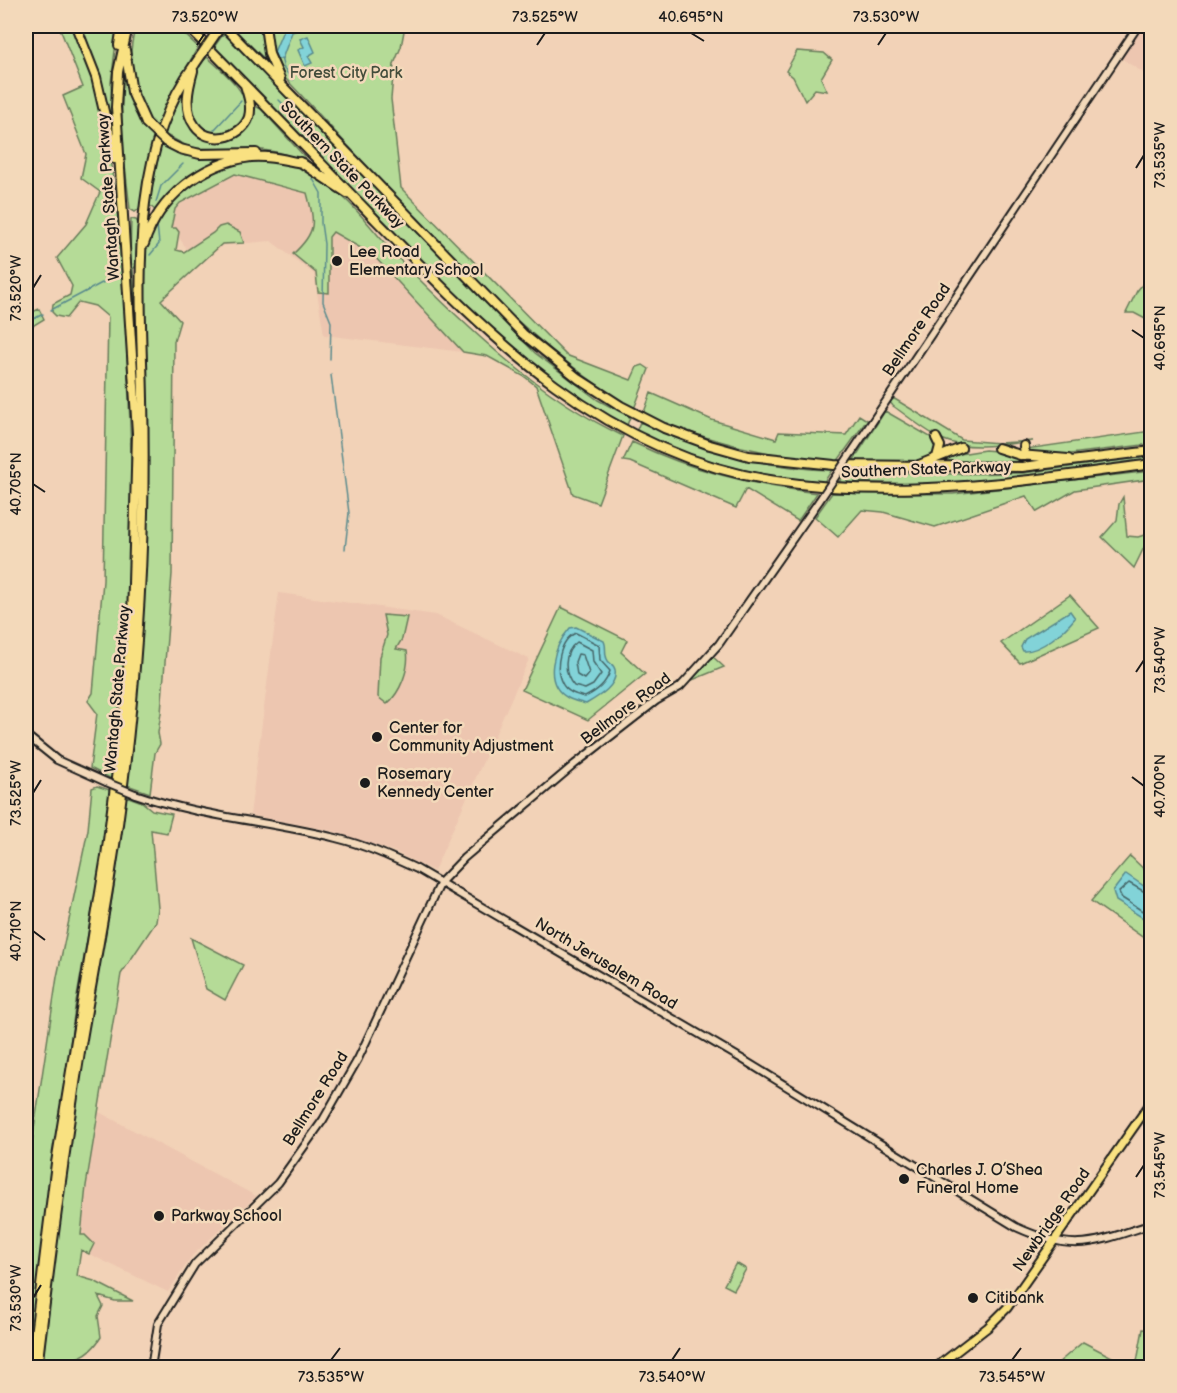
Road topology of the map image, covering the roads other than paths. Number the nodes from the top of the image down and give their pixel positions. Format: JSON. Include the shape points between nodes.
{"nodes":[{"id":1,"x":76,"y":26,"type":"edge"},
{"id":2,"x":122,"y":26,"type":"edge"},
{"id":3,"x":128,"y":26,"type":"edge"},
{"id":4,"x":187,"y":26,"type":"edge"},
{"id":5,"x":222,"y":26,"type":"edge"},
{"id":6,"x":265,"y":26,"type":"edge"},
{"id":7,"x":1138,"y":26,"type":"edge"},
{"id":8,"x":1147,"y":26,"type":"edge"},
{"id":9,"x":1152,"y":28,"type":"edge"},
{"id":10,"x":124,"y":43,"type":"junction"},
{"id":11,"x":195,"y":64,"type":"junction"},
{"id":12,"x":118,"y":72,"type":"junction"},
{"id":13,"x":244,"y":84,"type":"junction"},
{"id":14,"x":283,"y":86,"type":"junction"},
{"id":15,"x":302,"y":164,"type":"junction"},
{"id":16,"x":120,"y":175,"type":"junction"},
{"id":17,"x":354,"y":197,"type":"junction"},
{"id":18,"x":140,"y":257,"type":"junction"},
{"id":19,"x":936,"y":438,"type":"dead end"},
{"id":20,"x":1024,"y":446,"type":"dead end"},
{"id":21,"x":961,"y":448,"type":"dead end"},
{"id":22,"x":998,"y":448,"type":"dead end"},
{"id":23,"x":1152,"y":451,"type":"edge"},
{"id":24,"x":1025,"y":456,"type":"junction"},
{"id":25,"x":937,"y":458,"type":"junction"},
{"id":26,"x":1091,"y":459,"type":"junction"},
{"id":27,"x":1152,"y":464,"type":"edge"},
{"id":28,"x":904,"y":467,"type":"junction"},
{"id":29,"x":26,"y":735,"type":"edge"},
{"id":30,"x":441,"y":882,"type":"junction"},
{"id":31,"x":1152,"y":1101,"type":"edge"},
{"id":32,"x":1152,"y":1224,"type":"edge"},
{"id":33,"x":1052,"y":1242,"type":"junction"},
{"id":34,"x":31,"y":1368,"type":"edge"},
{"id":35,"x":37,"y":1368,"type":"edge"},
{"id":36,"x":151,"y":1368,"type":"edge"},
{"id":37,"x":935,"y":1368,"type":"edge"}],
"edges":[{"from":1,"to":16,"type":"highway","via":[[96,77]]},
{"from":2,"to":12,"type":"highway"},
{"from":3,"to":10,"type":"highway","name":"Wantagh State Parkway"},
{"from":4,"to":13,"type":"highway","name":"Southern State Parkway"},
{"from":5,"to":11,"type":"highway","name":"Wantagh State Parkway","bridge":true},
{"from":5,"to":14,"type":"highway","name":"Southern State Parkway"},
{"from":6,"to":14,"type":"highway","via":[[269,54]]},
{"from":7,"to":30,"type":"main road","name":"Bellmore Road","bridge":true,"via":[[719,644],[680,687],[575,764]]},
{"from":8,"to":9,"type":"main road"},
{"from":10,"to":12,"type":"highway","name":"Wantagh State Parkway"},
{"from":10,"to":15,"type":"highway","bridge":true,"via":[[132,92],[146,123],[166,142],[200,154],[277,154]]},
{"from":11,"to":13,"type":"highway","via":[[188,88],[188,108],[195,127],[212,137],[231,135],[245,124],[250,109]]},
{"from":11,"to":18,"type":"highway","name":"Wantagh State Parkway","via":[[173,102],[156,151]]},
{"from":12,"to":16,"type":"highway","name":"Wantagh State Parkway","via":[[116,125]]},
{"from":13,"to":17,"type":"highway","name":"Southern State Parkway"},
{"from":14,"to":28,"type":"highway","name":"Southern State Parkway","via":[[523,334],[606,397],[687,437],[749,456],[800,463]]},
{"from":15,"to":17,"type":"highway"},
{"from":15,"to":18,"type":"highway","via":[[252,157],[203,173],[160,208]]},
{"from":16,"to":34,"type":"highway","name":"Wantagh State Parkway","via":[[137,464],[129,663],[106,855],[56,1163]]},
{"from":17,"to":27,"type":"highway","name":"Southern State Parkway","via":[[475,321],[531,368],[612,424],[700,463],[775,481],[885,488],[1024,481]]},
{"from":18,"to":35,"type":"highway","name":"Wantagh State Parkway","via":[[144,468],[134,685],[118,820],[61,1175]]},
{"from":19,"to":25,"type":"highway","via":[[940,446]]},
{"from":20,"to":24,"type":"highway"},
{"from":21,"to":25,"type":"highway"},
{"from":22,"to":24,"type":"highway"},
{"from":23,"to":26,"type":"highway","name":"Southern State Parkway"},
{"from":24,"to":26,"type":"highway"},
{"from":25,"to":28,"type":"highway"},
{"from":26,"to":28,"type":"highway","name":"Southern State Parkway","via":[[1022,467]]},
{"from":29,"to":30,"type":"main road","name":"North Jerusalem Road","bridge":true,"via":[[57,760],[135,794],[193,812],[343,839]]},
{"from":30,"to":33,"type":"main road","name":"North Jerusalem Road","via":[[742,1059],[1016,1227]]},
{"from":30,"to":36,"type":"main road","name":"Bellmore Road","via":[[358,1059],[323,1120],[278,1183],[195,1264],[158,1324]]},
{"from":31,"to":33,"type":"main road","name":"Newbridge Road"},
{"from":32,"to":33,"type":"main road","name":"North Jerusalem Road","via":[[1086,1243]]},
{"from":33,"to":37,"type":"main road","name":"Newbridge Road","via":[[1004,1311]]}]}
